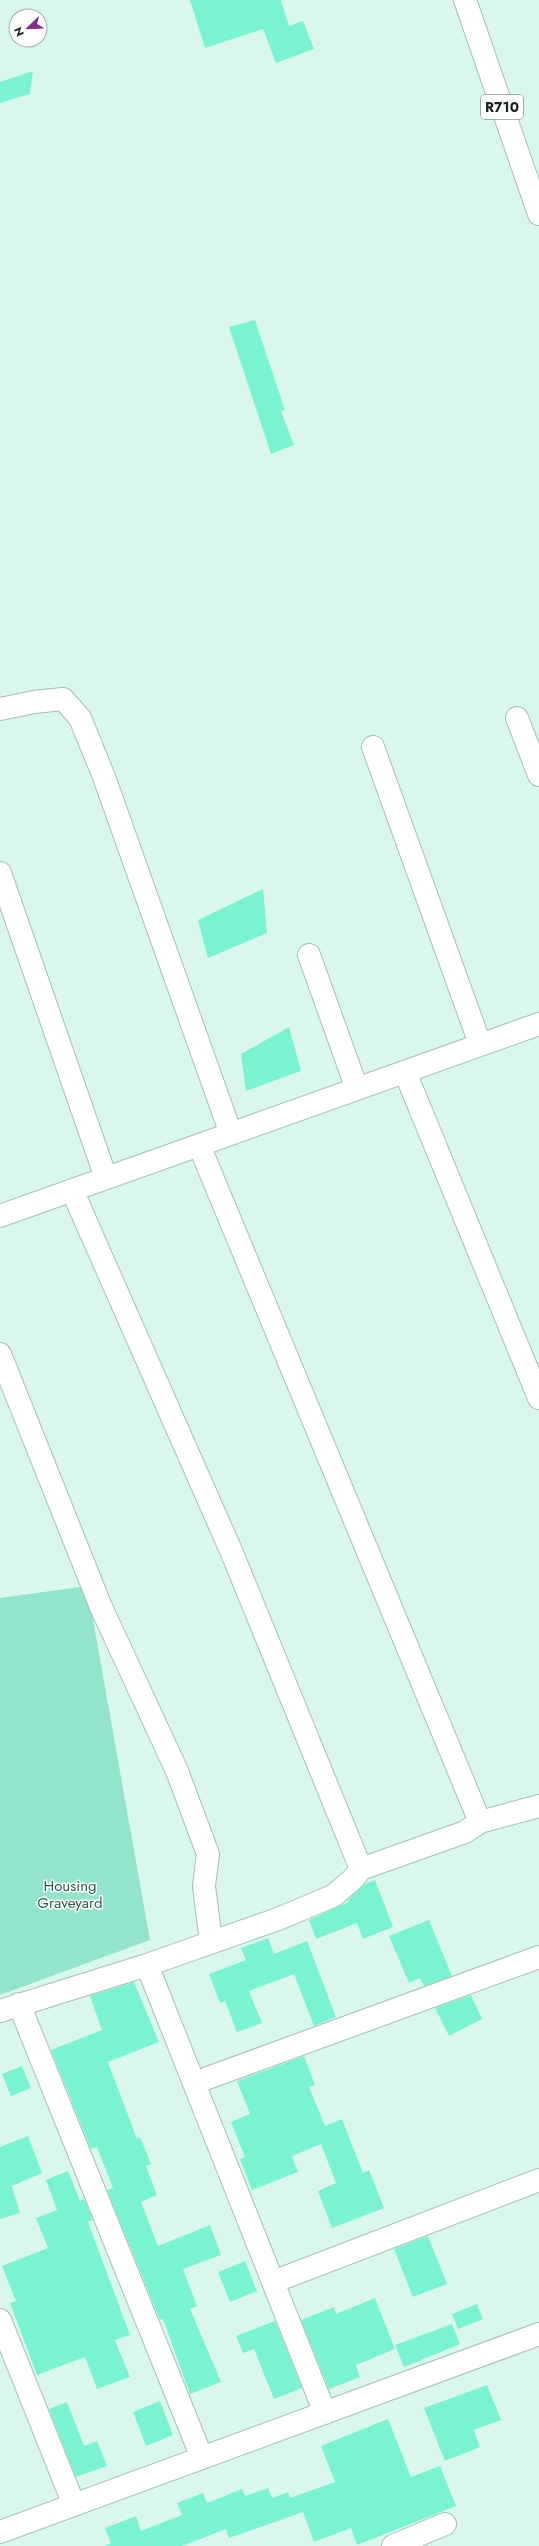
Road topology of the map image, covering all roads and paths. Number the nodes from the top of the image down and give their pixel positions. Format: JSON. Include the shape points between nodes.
{"nodes":[{"id":1,"x":465,"y":0,"type":"edge"},
{"id":2,"x":539,"y":214,"type":"edge"},
{"id":3,"x":0,"y":710,"type":"edge"},
{"id":4,"x":516,"y":718,"type":"dead end"},
{"id":5,"x":373,"y":747,"type":"dead end"},
{"id":6,"x":539,"y":775,"type":"edge"},
{"id":7,"x":0,"y":873,"type":"edge"},
{"id":8,"x":309,"y":955,"type":"dead end"},
{"id":9,"x":539,"y":1024,"type":"edge"},
{"id":10,"x":480,"y":1044,"type":"junction"},
{"id":11,"x":405,"y":1072,"type":"junction"},
{"id":12,"x":357,"y":1089,"type":"junction"},
{"id":13,"x":231,"y":1134,"type":"junction"},
{"id":14,"x":199,"y":1145,"type":"junction"},
{"id":15,"x":106,"y":1178,"type":"junction"},
{"id":16,"x":72,"y":1190,"type":"junction"},
{"id":17,"x":0,"y":1216,"type":"edge"},
{"id":18,"x":0,"y":1354,"type":"edge"},
{"id":19,"x":539,"y":1398,"type":"edge"},
{"id":20,"x":539,"y":1806,"type":"edge"},
{"id":21,"x":480,"y":1822,"type":"junction"},
{"id":22,"x":361,"y":1869,"type":"junction"},
{"id":23,"x":211,"y":1942,"type":"junction"},
{"id":24,"x":539,"y":1956,"type":"edge"},
{"id":25,"x":147,"y":1965,"type":"junction"},
{"id":26,"x":10,"y":2008,"type":"edge"},
{"id":27,"x":194,"y":2083,"type":"junction"},
{"id":28,"x":539,"y":2180,"type":"edge"},
{"id":29,"x":273,"y":2282,"type":"junction"},
{"id":30,"x":0,"y":2320,"type":"edge"},
{"id":31,"x":539,"y":2334,"type":"edge"},
{"id":32,"x":325,"y":2413,"type":"junction"},
{"id":33,"x":202,"y":2458,"type":"junction"},
{"id":34,"x":74,"y":2505,"type":"junction"},
{"id":35,"x":444,"y":2524,"type":"dead end"},
{"id":36,"x":0,"y":2532,"type":"edge"},
{"id":37,"x":393,"y":2546,"type":"edge"}],
"edges":[{"from":1,"to":2,"type":"street","number":"R710"},
{"from":3,"to":13,"type":"street","via":[[34,702],[63,699],[80,718],[104,777]]},
{"from":4,"to":6,"type":"street"},
{"from":5,"to":10,"type":"street"},
{"from":7,"to":15,"type":"street"},
{"from":8,"to":12,"type":"street"},
{"from":9,"to":10,"type":"street"},
{"from":10,"to":11,"type":"street"},
{"from":11,"to":12,"type":"street"},
{"from":11,"to":19,"type":"street"},
{"from":12,"to":13,"type":"street"},
{"from":13,"to":14,"type":"street"},
{"from":14,"to":15,"type":"street"},
{"from":14,"to":21,"type":"street"},
{"from":15,"to":16,"type":"street"},
{"from":16,"to":17,"type":"street"},
{"from":16,"to":22,"type":"street","via":[[232,1553]]},
{"from":18,"to":23,"type":"street","via":[[100,1607],[177,1771],[208,1854],[204,1886]]},
{"from":20,"to":21,"type":"street"},
{"from":21,"to":22,"type":"street","via":[[465,1832]]},
{"from":22,"to":23,"type":"street","via":[[333,1896],[278,1919]]},
{"from":23,"to":25,"type":"street"},
{"from":24,"to":27,"type":"street"},
{"from":25,"to":26,"type":"street"},
{"from":25,"to":27,"type":"street"},
{"from":26,"to":33,"type":"street"},
{"from":27,"to":29,"type":"street"},
{"from":28,"to":29,"type":"street"},
{"from":29,"to":32,"type":"street"},
{"from":30,"to":34,"type":"street"},
{"from":31,"to":32,"type":"street"},
{"from":32,"to":33,"type":"street"},
{"from":33,"to":34,"type":"street"},
{"from":34,"to":36,"type":"street"},
{"from":35,"to":37,"type":"street"}]}
